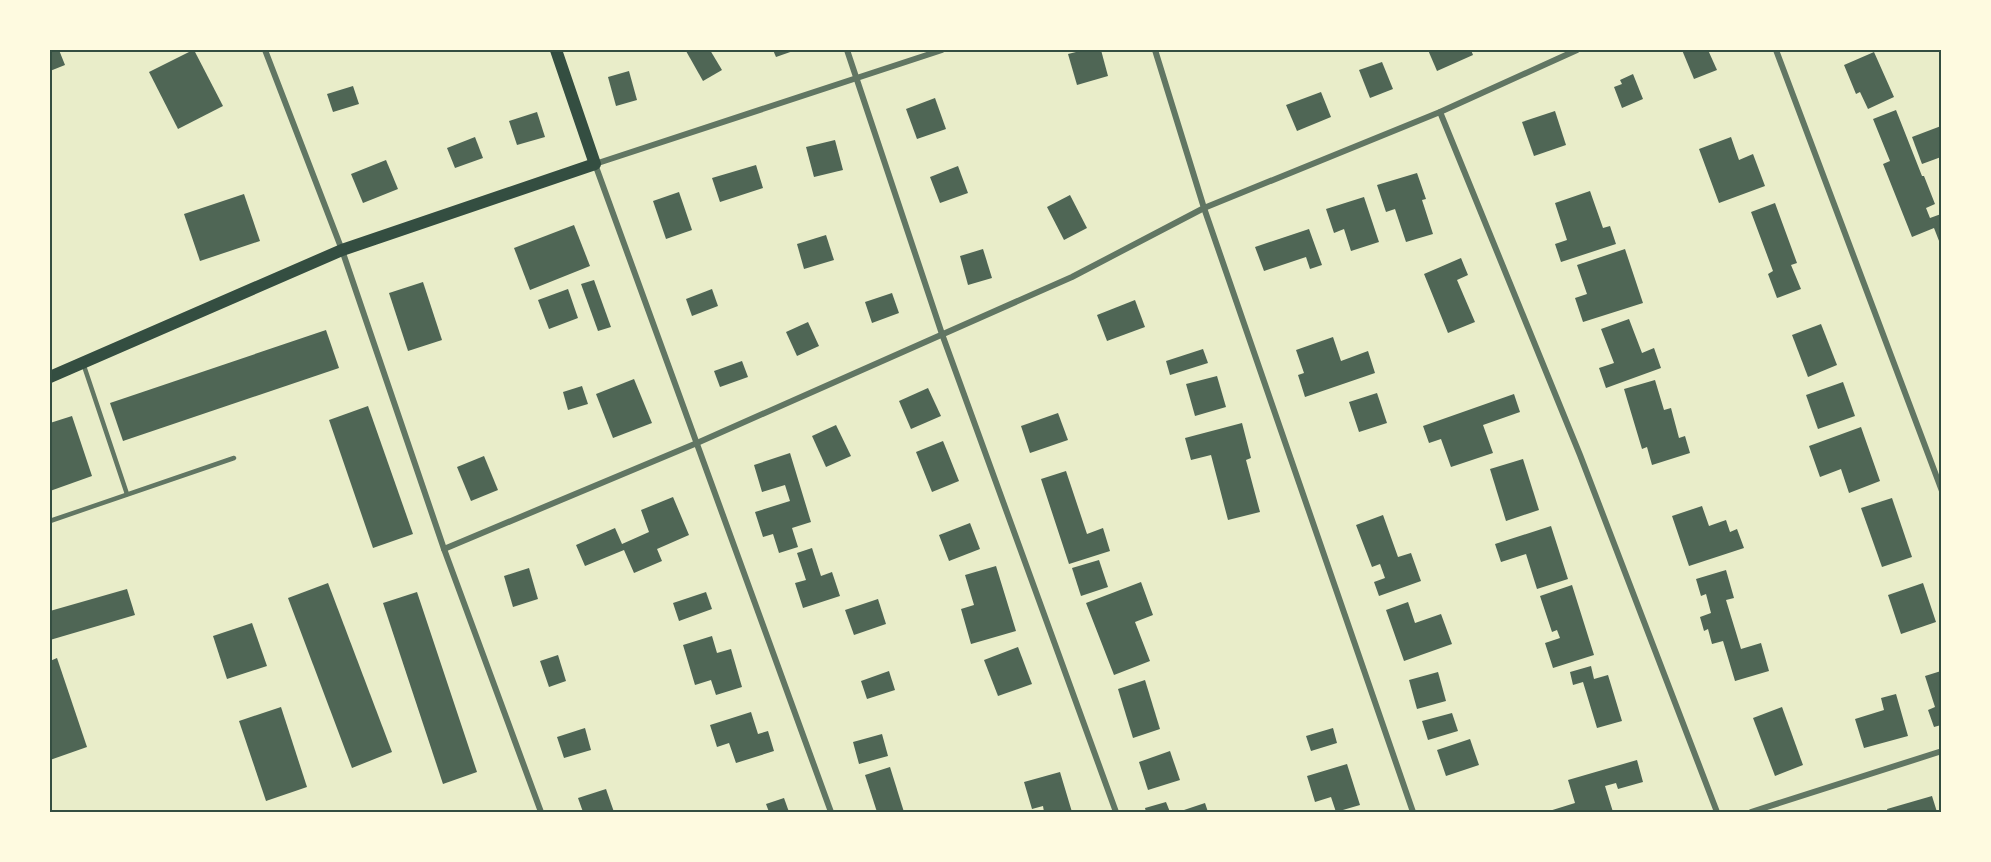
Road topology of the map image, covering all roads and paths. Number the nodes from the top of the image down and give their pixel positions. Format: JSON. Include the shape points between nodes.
{"nodes":[{"id":1,"x":265,"y":50,"type":"edge"},
{"id":2,"x":556,"y":50,"type":"edge"},
{"id":3,"x":847,"y":50,"type":"edge"},
{"id":4,"x":942,"y":50,"type":"edge"},
{"id":5,"x":1155,"y":50,"type":"edge"},
{"id":6,"x":1577,"y":50,"type":"edge"},
{"id":7,"x":1776,"y":50,"type":"edge"},
{"id":8,"x":857,"y":77,"type":"junction"},
{"id":9,"x":1440,"y":112,"type":"junction"},
{"id":10,"x":595,"y":164,"type":"junction"},
{"id":11,"x":1204,"y":208,"type":"junction"},
{"id":12,"x":342,"y":250,"type":"junction"},
{"id":13,"x":942,"y":334,"type":"junction"},
{"id":14,"x":83,"y":363,"type":"junction"},
{"id":15,"x":50,"y":377,"type":"edge"},
{"id":16,"x":697,"y":443,"type":"junction"},
{"id":17,"x":234,"y":458,"type":"dead end"},
{"id":18,"x":1941,"y":491,"type":"edge"},
{"id":19,"x":127,"y":494,"type":"junction"},
{"id":20,"x":50,"y":521,"type":"edge"},
{"id":21,"x":444,"y":549,"type":"junction"},
{"id":22,"x":1941,"y":751,"type":"edge"},
{"id":23,"x":540,"y":813,"type":"edge"},
{"id":24,"x":831,"y":813,"type":"edge"},
{"id":25,"x":1116,"y":813,"type":"edge"},
{"id":26,"x":1413,"y":813,"type":"edge"},
{"id":27,"x":1717,"y":813,"type":"edge"},
{"id":28,"x":1751,"y":813,"type":"edge"}],
"edges":[{"from":1,"to":12,"type":"street"},
{"from":2,"to":10,"type":"main road"},
{"from":3,"to":8,"type":"street"},
{"from":4,"to":8,"type":"street"},
{"from":5,"to":11,"type":"street"},
{"from":6,"to":9,"type":"street"},
{"from":7,"to":18,"type":"street"},
{"from":8,"to":10,"type":"street"},
{"from":8,"to":13,"type":"street"},
{"from":9,"to":11,"type":"street"},
{"from":9,"to":27,"type":"street","via":[[1580,455]]},
{"from":10,"to":12,"type":"main road"},
{"from":10,"to":16,"type":"street"},
{"from":11,"to":13,"type":"street","via":[[1072,277]]},
{"from":11,"to":26,"type":"street"},
{"from":12,"to":14,"type":"main road"},
{"from":12,"to":21,"type":"street"},
{"from":13,"to":16,"type":"street"},
{"from":13,"to":25,"type":"street"},
{"from":14,"to":15,"type":"main road"},
{"from":14,"to":19,"type":"lane"},
{"from":16,"to":21,"type":"street"},
{"from":16,"to":24,"type":"street"},
{"from":17,"to":19,"type":"lane"},
{"from":19,"to":20,"type":"lane"},
{"from":21,"to":23,"type":"street"},
{"from":22,"to":28,"type":"street"}]}
